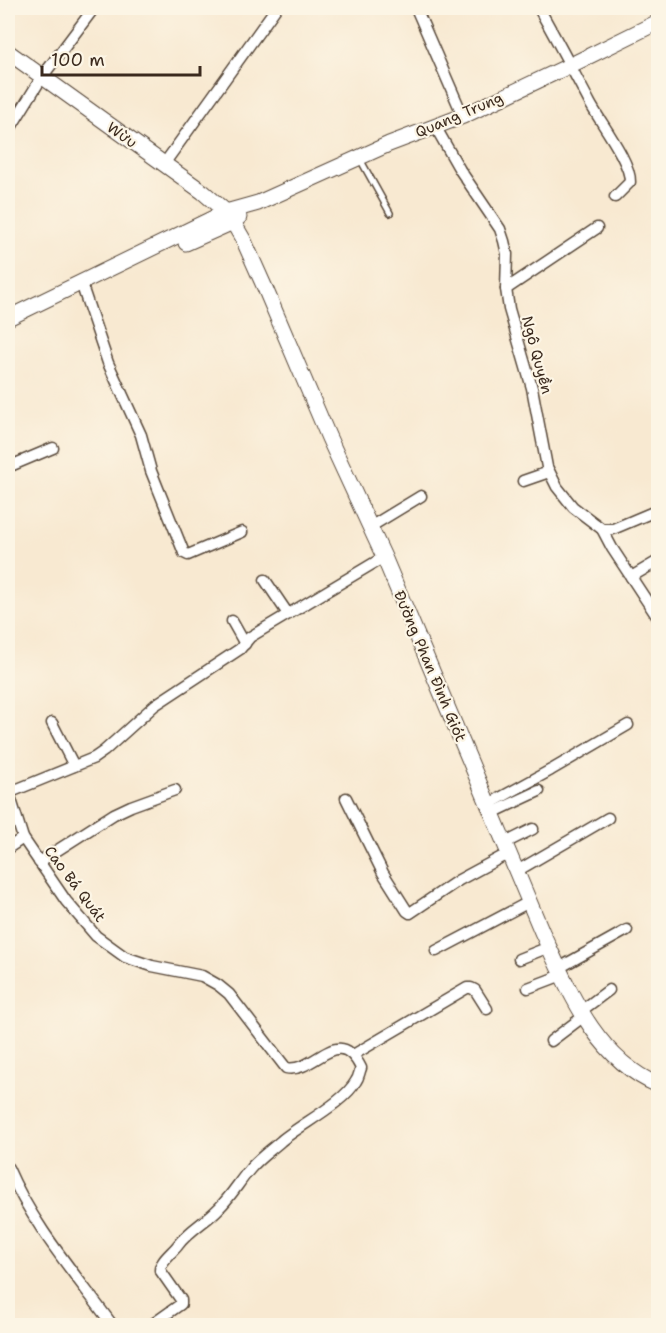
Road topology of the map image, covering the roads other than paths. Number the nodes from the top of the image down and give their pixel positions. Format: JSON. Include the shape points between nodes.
{"nodes":[{"id":1,"x":93,"y":8,"type":"edge"},
{"id":2,"x":276,"y":8,"type":"edge"},
{"id":3,"x":416,"y":8,"type":"edge"},
{"id":4,"x":541,"y":12,"type":"dead end"},
{"id":5,"x":658,"y":22,"type":"edge"},
{"id":6,"x":8,"y":52,"type":"edge"},
{"id":7,"x":571,"y":65,"type":"junction"},
{"id":8,"x":42,"y":77,"type":"junction"},
{"id":9,"x":463,"y":116,"type":"junction"},
{"id":10,"x":435,"y":126,"type":"junction"},
{"id":11,"x":8,"y":132,"type":"edge"},
{"id":12,"x":359,"y":157,"type":"junction"},
{"id":13,"x":164,"y":164,"type":"junction"},
{"id":14,"x":615,"y":197,"type":"dead end"},
{"id":15,"x":390,"y":213,"type":"dead end"},
{"id":16,"x":230,"y":217,"type":"junction"},
{"id":17,"x":597,"y":228,"type":"dead end"},
{"id":18,"x":506,"y":289,"type":"junction"},
{"id":19,"x":84,"y":292,"type":"junction"},
{"id":20,"x":8,"y":318,"type":"edge"},
{"id":21,"x":8,"y":330,"type":"edge"},
{"id":22,"x":53,"y":448,"type":"dead end"},
{"id":23,"x":8,"y":467,"type":"edge"},
{"id":24,"x":549,"y":472,"type":"junction"},
{"id":25,"x":523,"y":481,"type":"dead end"},
{"id":26,"x":421,"y":496,"type":"dead end"},
{"id":27,"x":658,"y":510,"type":"edge"},
{"id":28,"x":370,"y":527,"type":"junction"},
{"id":29,"x":602,"y":529,"type":"junction"},
{"id":30,"x":242,"y":532,"type":"dead end"},
{"id":31,"x":384,"y":557,"type":"junction"},
{"id":32,"x":658,"y":561,"type":"edge"},
{"id":33,"x":631,"y":577,"type":"junction"},
{"id":34,"x":265,"y":580,"type":"dead end"},
{"id":35,"x":288,"y":614,"type":"junction"},
{"id":36,"x":658,"y":618,"type":"edge"},
{"id":37,"x":232,"y":621,"type":"dead end"},
{"id":38,"x":245,"y":644,"type":"junction"},
{"id":39,"x":52,"y":723,"type":"dead end"},
{"id":40,"x":628,"y":725,"type":"dead end"},
{"id":41,"x":74,"y":766,"type":"junction"},
{"id":42,"x":175,"y":790,"type":"dead end"},
{"id":43,"x":8,"y":791,"type":"edge"},
{"id":44,"x":540,"y":791,"type":"dead end"},
{"id":45,"x":346,"y":798,"type":"dead end"},
{"id":46,"x":491,"y":808,"type":"junction"},
{"id":47,"x":608,"y":818,"type":"dead end"},
{"id":48,"x":533,"y":829,"type":"dead end"},
{"id":49,"x":23,"y":838,"type":"junction"},
{"id":50,"x":8,"y":848,"type":"edge"},
{"id":51,"x":507,"y":848,"type":"junction"},
{"id":52,"x":39,"y":862,"type":"junction"},
{"id":53,"x":516,"y":871,"type":"junction"},
{"id":54,"x":529,"y":902,"type":"junction"},
{"id":55,"x":627,"y":930,"type":"dead end"},
{"id":56,"x":549,"y":947,"type":"junction"},
{"id":57,"x":436,"y":951,"type":"dead end"},
{"id":58,"x":519,"y":958,"type":"dead end"},
{"id":59,"x":560,"y":972,"type":"junction"},
{"id":60,"x":528,"y":988,"type":"dead end"},
{"id":61,"x":609,"y":990,"type":"dead end"},
{"id":62,"x":487,"y":1009,"type":"dead end"},
{"id":63,"x":582,"y":1013,"type":"junction"},
{"id":64,"x":551,"y":1041,"type":"dead end"},
{"id":65,"x":353,"y":1055,"type":"junction"},
{"id":66,"x":658,"y":1085,"type":"edge"},
{"id":67,"x":8,"y":1168,"type":"edge"},
{"id":68,"x":113,"y":1326,"type":"edge"},
{"id":69,"x":150,"y":1326,"type":"edge"}],
"edges":[{"from":1,"to":8,"type":"street"},
{"from":2,"to":13,"type":"street"},
{"from":3,"to":9,"type":"street"},
{"from":4,"to":7,"type":"street"},
{"from":5,"to":7,"type":"main road","name":"Quang Trung"},
{"from":6,"to":8,"type":"main road","name":"Wừu"},
{"from":7,"to":9,"type":"main road","name":"Quang Trung"},
{"from":7,"to":14,"type":"street","via":[[629,172],[630,182]]},
{"from":8,"to":11,"type":"street"},
{"from":8,"to":13,"type":"main road","name":"Wừu"},
{"from":9,"to":10,"type":"main road","name":"Quang Trung"},
{"from":10,"to":12,"type":"main road","name":"Quang Trung"},
{"from":10,"to":18,"type":"street","name":"Ngô Quyền","via":[[500,229],[507,254]]},
{"from":12,"to":15,"type":"lane"},
{"from":12,"to":16,"type":"main road","name":"Quang Trung"},
{"from":13,"to":16,"type":"main road","name":"Wừu"},
{"from":16,"to":19,"type":"main road","name":"Quang Trung"},
{"from":16,"to":20,"type":"main road","name":"Quang Trung"},
{"from":16,"to":28,"type":"main road","name":"Đường Phan Đình Giót"},
{"from":17,"to":18,"type":"street"},
{"from":18,"to":24,"type":"street","name":"Ngô Quyền"},
{"from":19,"to":21,"type":"main road","name":"Quang Trung"},
{"from":19,"to":30,"type":"street","via":[[184,553],[188,555]]},
{"from":22,"to":23,"type":"street"},
{"from":24,"to":25,"type":"street"},
{"from":24,"to":29,"type":"street","name":"Ngô Quyền","via":[[573,507]]},
{"from":26,"to":28,"type":"street"},
{"from":27,"to":29,"type":"street","via":[[613,529]]},
{"from":28,"to":31,"type":"main road","name":"Đường Phan Đình Giót"},
{"from":29,"to":33,"type":"street"},
{"from":31,"to":35,"type":"street"},
{"from":31,"to":46,"type":"main road","name":"Đường Phan Đình Giót"},
{"from":32,"to":33,"type":"street"},
{"from":33,"to":36,"type":"street"},
{"from":34,"to":35,"type":"street"},
{"from":35,"to":38,"type":"street"},
{"from":37,"to":38,"type":"street"},
{"from":38,"to":41,"type":"street","via":[[155,705],[104,751]]},
{"from":39,"to":41,"type":"street"},
{"from":40,"to":46,"type":"street"},
{"from":41,"to":43,"type":"street"},
{"from":42,"to":52,"type":"street","via":[[114,814]]},
{"from":43,"to":49,"type":"street","name":"Cao Bá Quát"},
{"from":44,"to":46,"type":"street"},
{"from":45,"to":51,"type":"street","via":[[383,873],[410,913]]},
{"from":46,"to":51,"type":"main road","name":"Đường Phan Đình Giót"},
{"from":47,"to":53,"type":"street"},
{"from":48,"to":51,"type":"street"},
{"from":49,"to":50,"type":"street"},
{"from":49,"to":52,"type":"street","name":"Cao Bá Quát"},
{"from":51,"to":53,"type":"main road","name":"Đường Phan Đình Giót"},
{"from":52,"to":65,"type":"street","name":"Cao Bá Quát","via":[[96,936],[125,957],[202,975],[218,985],[286,1068],[336,1049]]},
{"from":53,"to":54,"type":"main road","name":"Đường Phan Đình Giót"},
{"from":54,"to":56,"type":"main road","name":"Đường Phan Đình Giót"},
{"from":54,"to":57,"type":"street"},
{"from":55,"to":59,"type":"street"},
{"from":56,"to":58,"type":"street"},
{"from":56,"to":59,"type":"main road","name":"Đường Phan Đình Giót"},
{"from":59,"to":60,"type":"street"},
{"from":59,"to":63,"type":"main road","name":"Đường Phan Đình Giót"},
{"from":61,"to":63,"type":"street"},
{"from":62,"to":65,"type":"street","via":[[476,990],[467,988]]},
{"from":63,"to":64,"type":"street"},
{"from":63,"to":66,"type":"main road","name":"Đường Phan Đình Giót","via":[[615,1057]]},
{"from":65,"to":69,"type":"street","via":[[361,1068],[352,1087],[261,1158],[225,1202],[182,1240],[160,1266],[182,1304]]},
{"from":67,"to":68,"type":"street","via":[[46,1236]]}]}
